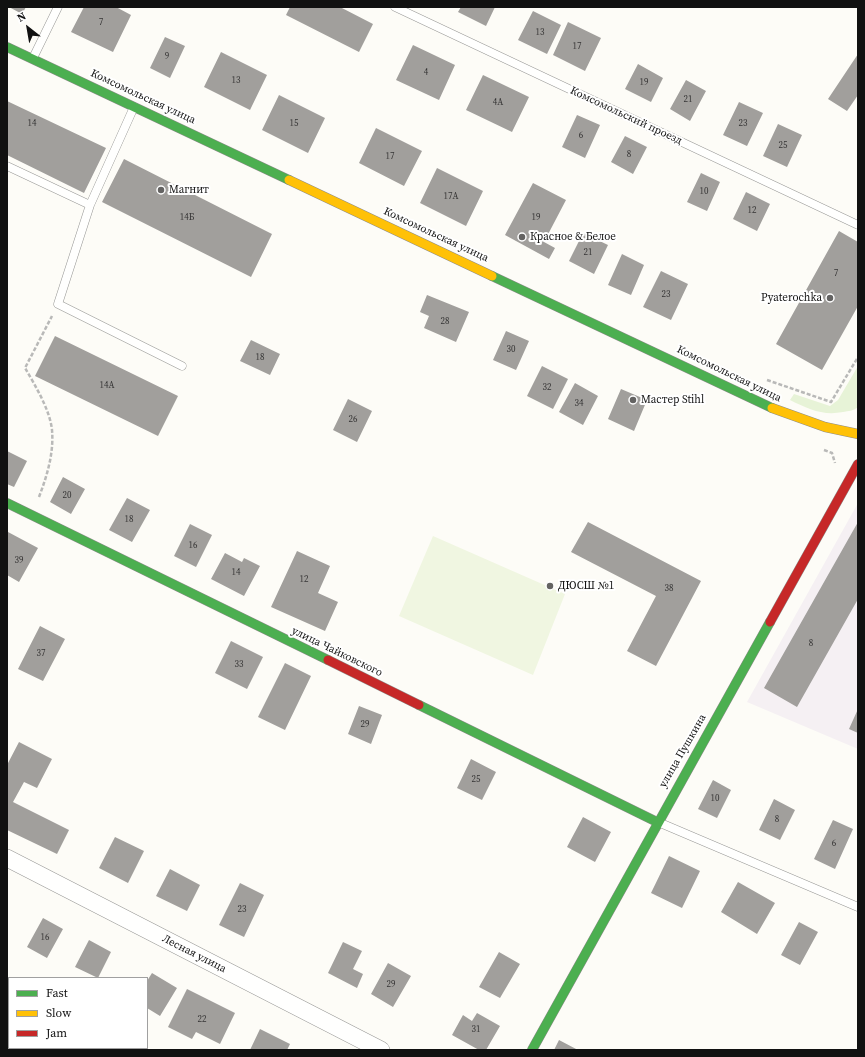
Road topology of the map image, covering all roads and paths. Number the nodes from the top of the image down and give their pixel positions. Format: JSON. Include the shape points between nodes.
{"nodes":[{"id":1,"x":58,"y":7,"type":"edge"},
{"id":2,"x":395,"y":7,"type":"edge"},
{"id":3,"x":7,"y":47,"type":"edge"},
{"id":4,"x":32,"y":58,"type":"junction"},
{"id":5,"x":134,"y":106,"type":"junction"},
{"id":6,"x":7,"y":166,"type":"edge"},
{"id":7,"x":90,"y":205,"type":"junction"},
{"id":8,"x":858,"y":225,"type":"edge"},
{"id":9,"x":58,"y":304,"type":"junction"},
{"id":10,"x":182,"y":366,"type":"dead end"},
{"id":11,"x":858,"y":434,"type":"edge"},
{"id":12,"x":858,"y":464,"type":"edge"},
{"id":13,"x":7,"y":503,"type":"edge"},
{"id":14,"x":32,"y":516,"type":"junction"},
{"id":15,"x":657,"y":822,"type":"junction"},
{"id":16,"x":7,"y":858,"type":"edge"},
{"id":17,"x":858,"y":907,"type":"edge"},
{"id":18,"x":381,"y":1050,"type":"edge"},
{"id":19,"x":532,"y":1050,"type":"edge"}],
"edges":[{"from":1,"to":4,"type":"lane"},
{"from":2,"to":8,"type":"lane","name":"Комсомольский проезд"},
{"from":3,"to":4,"type":"street","name":"Комсомольская улица"},
{"from":4,"to":5,"type":"street","name":"Комсомольская улица"},
{"from":5,"to":7,"type":"lane"},
{"from":5,"to":11,"type":"street","name":"Комсомольская улица","via":[[779,411],[825,427]]},
{"from":6,"to":7,"type":"lane"},
{"from":7,"to":9,"type":"lane"},
{"from":9,"to":10,"type":"lane"},
{"from":9,"to":14,"type":"path","via":[[25,368],[40,394],[52,430],[49,471]]},
{"from":12,"to":15,"type":"street","name":"улица Пушкина"},
{"from":13,"to":14,"type":"street","name":"улица Чайковского"},
{"from":14,"to":15,"type":"street","name":"улица Чайковского"},
{"from":15,"to":17,"type":"lane"},
{"from":15,"to":19,"type":"street","name":"улица Пушкина"},
{"from":16,"to":18,"type":"street","name":"Лесная улица"}]}
